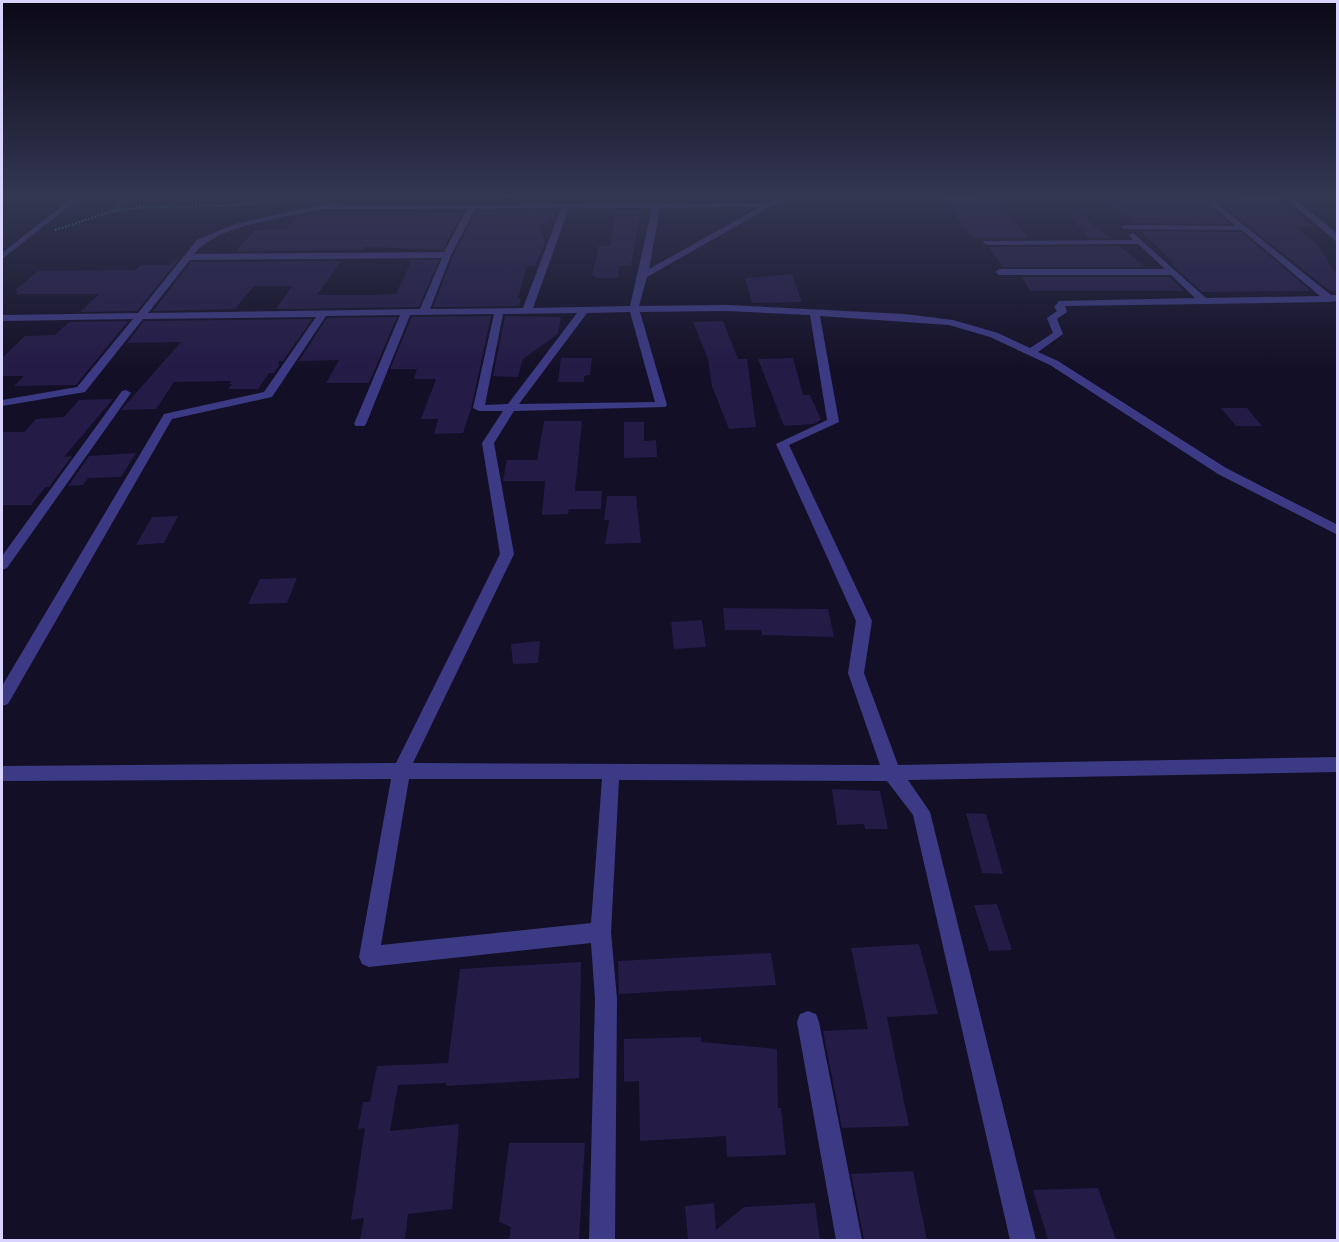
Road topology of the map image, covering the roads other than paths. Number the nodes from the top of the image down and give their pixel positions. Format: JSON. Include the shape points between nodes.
{"nodes":[{"id":1,"x":447,"y":255,"type":"joint"},
{"id":2,"x":548,"y":255,"type":"edge"},
{"id":3,"x":647,"y":255,"type":"edge"},
{"id":4,"x":680,"y":255,"type":"edge"},
{"id":5,"x":1154,"y":255,"type":"edge"},
{"id":6,"x":1278,"y":255,"type":"edge"},
{"id":7,"x":190,"y":257,"type":"joint"},
{"id":8,"x":999,"y":272,"type":"dead end"},
{"id":9,"x":1172,"y":272,"type":"junction"},
{"id":10,"x":643,"y":276,"type":"junction"},
{"id":11,"x":1334,"y":299,"type":"edge"},
{"id":12,"x":1202,"y":300,"type":"junction"},
{"id":13,"x":634,"y":309,"type":"junction"},
{"id":14,"x":584,"y":310,"type":"junction"},
{"id":15,"x":406,"y":311,"type":"junction"},
{"id":16,"x":499,"y":311,"type":"junction"},
{"id":17,"x":527,"y":311,"type":"junction"},
{"id":18,"x":814,"y":311,"type":"junction"},
{"id":19,"x":424,"y":312,"type":"junction"},
{"id":20,"x":142,"y":315,"type":"junction"},
{"id":21,"x":322,"y":315,"type":"junction"},
{"id":22,"x":2,"y":318,"type":"edge"},
{"id":23,"x":1030,"y":352,"type":"junction"},
{"id":24,"x":126,"y":393,"type":"dead end"},
{"id":25,"x":2,"y":403,"type":"edge"},
{"id":26,"x":510,"y":409,"type":"junction"},
{"id":27,"x":360,"y":424,"type":"dead end"},
{"id":28,"x":1338,"y":531,"type":"edge"},
{"id":29,"x":2,"y":565,"type":"edge"},
{"id":30,"x":2,"y":699,"type":"edge"},
{"id":31,"x":1338,"y":764,"type":"edge"},
{"id":32,"x":401,"y":771,"type":"junction"},
{"id":33,"x":611,"y":772,"type":"junction"},
{"id":34,"x":892,"y":773,"type":"junction"},
{"id":35,"x":2,"y":774,"type":"edge"},
{"id":36,"x":602,"y":932,"type":"junction"},
{"id":37,"x":808,"y":1022,"type":"dead end"},
{"id":38,"x":602,"y":1240,"type":"edge"},
{"id":39,"x":849,"y":1240,"type":"edge"},
{"id":40,"x":1023,"y":1240,"type":"edge"}],
"edges":[{"from":1,"to":7,"type":"street"},
{"from":1,"to":19,"type":"street"},
{"from":2,"to":17,"type":"street"},
{"from":3,"to":10,"type":"street"},
{"from":4,"to":10,"type":"street"},
{"from":5,"to":9,"type":"street"},
{"from":6,"to":11,"type":"street"},
{"from":7,"to":20,"type":"street"},
{"from":8,"to":9,"type":"street"},
{"from":9,"to":12,"type":"street"},
{"from":10,"to":13,"type":"street"},
{"from":11,"to":12,"type":"street"},
{"from":12,"to":23,"type":"street","via":[[1062,303],[1062,312],[1051,322],[1058,334]]},
{"from":13,"to":14,"type":"street"},
{"from":13,"to":18,"type":"street"},
{"from":13,"to":26,"type":"street","via":[[661,405]]},
{"from":14,"to":17,"type":"street"},
{"from":14,"to":26,"type":"street"},
{"from":15,"to":19,"type":"street"},
{"from":15,"to":21,"type":"street"},
{"from":15,"to":27,"type":"street"},
{"from":16,"to":17,"type":"street"},
{"from":16,"to":19,"type":"street"},
{"from":16,"to":26,"type":"street","via":[[479,408]]},
{"from":18,"to":23,"type":"street","via":[[950,322],[994,335]]},
{"from":18,"to":34,"type":"street","via":[[833,422],[782,444],[864,621],[856,673]]},
{"from":20,"to":21,"type":"street"},
{"from":20,"to":22,"type":"street"},
{"from":20,"to":25,"type":"street","via":[[81,390]]},
{"from":21,"to":30,"type":"street","via":[[268,395],[168,416]]},
{"from":23,"to":28,"type":"street","via":[[1054,363],[1222,471]]},
{"from":24,"to":29,"type":"street"},
{"from":26,"to":32,"type":"street","via":[[488,443],[507,554]]},
{"from":31,"to":34,"type":"street"},
{"from":32,"to":33,"type":"street"},
{"from":32,"to":35,"type":"street"},
{"from":32,"to":36,"type":"street","via":[[369,957]]},
{"from":33,"to":34,"type":"street"},
{"from":33,"to":36,"type":"street"},
{"from":34,"to":40,"type":"street","via":[[921,812]]},
{"from":36,"to":38,"type":"street","via":[[606,999]]},
{"from":37,"to":39,"type":"street"}]}
